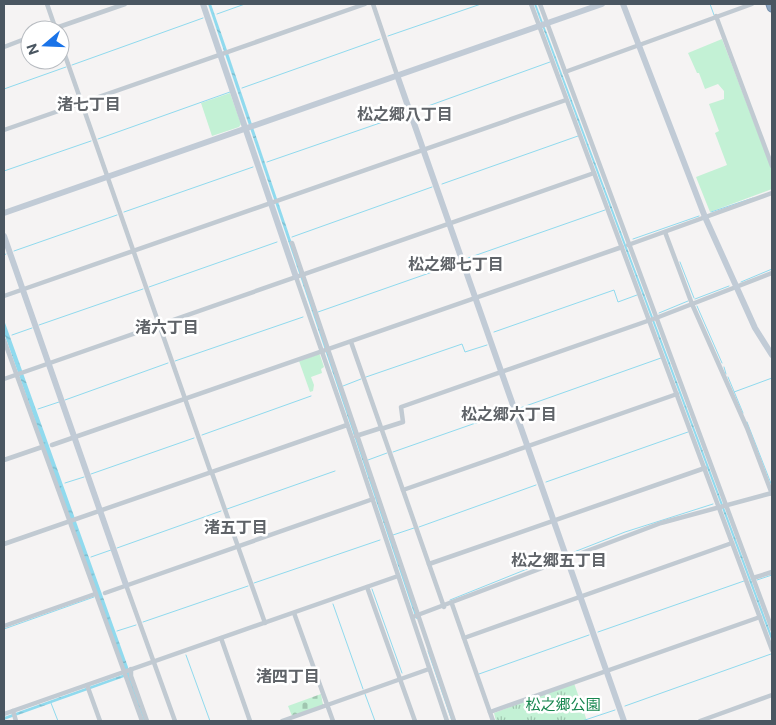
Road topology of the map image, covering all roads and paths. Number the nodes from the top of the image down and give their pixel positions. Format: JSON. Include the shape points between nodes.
{"nodes":[{"id":1,"x":47,"y":4,"type":"edge"},
{"id":2,"x":125,"y":4,"type":"edge"},
{"id":3,"x":203,"y":4,"type":"edge"},
{"id":4,"x":365,"y":4,"type":"edge"},
{"id":5,"x":373,"y":4,"type":"edge"},
{"id":6,"x":531,"y":4,"type":"edge"},
{"id":7,"x":540,"y":4,"type":"edge"},
{"id":8,"x":602,"y":4,"type":"edge"},
{"id":9,"x":623,"y":4,"type":"edge"},
{"id":10,"x":752,"y":4,"type":"edge"},
{"id":11,"x":716,"y":16,"type":"junction"},
{"id":12,"x":51,"y":20,"type":"edge"},
{"id":13,"x":547,"y":22,"type":"junction"},
{"id":14,"x":70,"y":23,"type":"edge"},
{"id":15,"x":539,"y":25,"type":"junction"},
{"id":16,"x":20,"y":40,"type":"edge"},
{"id":17,"x":639,"y":45,"type":"junction"},
{"id":18,"x":4,"y":46,"type":"edge"},
{"id":19,"x":224,"y":53,"type":"junction"},
{"id":20,"x":70,"y":70,"type":"edge"},
{"id":21,"x":565,"y":72,"type":"junction"},
{"id":22,"x":397,"y":75,"type":"junction"},
{"id":23,"x":566,"y":100,"type":"junction"},
{"id":24,"x":81,"y":102,"type":"junction"},
{"id":25,"x":249,"y":127,"type":"junction"},
{"id":26,"x":4,"y":130,"type":"edge"},
{"id":27,"x":424,"y":149,"type":"junction"},
{"id":28,"x":772,"y":166,"type":"edge"},
{"id":29,"x":594,"y":172,"type":"junction"},
{"id":30,"x":108,"y":177,"type":"junction"},
{"id":31,"x":772,"y":193,"type":"edge"},
{"id":32,"x":274,"y":202,"type":"junction"},
{"id":33,"x":4,"y":213,"type":"edge"},
{"id":34,"x":705,"y":218,"type":"junction"},
{"id":35,"x":450,"y":223,"type":"junction"},
{"id":36,"x":665,"y":232,"type":"junction"},
{"id":37,"x":4,"y":236,"type":"edge"},
{"id":38,"x":292,"y":243,"type":"dead end"},
{"id":39,"x":629,"y":245,"type":"junction"},
{"id":40,"x":622,"y":247,"type":"junction"},
{"id":41,"x":133,"y":251,"type":"junction"},
{"id":42,"x":772,"y":273,"type":"edge"},
{"id":43,"x":299,"y":276,"type":"junction"},
{"id":44,"x":736,"y":286,"type":"junction"},
{"id":45,"x":23,"y":289,"type":"junction"},
{"id":46,"x":4,"y":296,"type":"edge"},
{"id":47,"x":476,"y":298,"type":"junction"},
{"id":48,"x":692,"y":304,"type":"junction"},
{"id":49,"x":656,"y":318,"type":"junction"},
{"id":50,"x":649,"y":320,"type":"junction"},
{"id":51,"x":159,"y":325,"type":"junction"},
{"id":52,"x":4,"y":340,"type":"edge"},
{"id":53,"x":351,"y":342,"type":"junction"},
{"id":54,"x":329,"y":350,"type":"junction"},
{"id":55,"x":322,"y":352,"type":"junction"},
{"id":56,"x":772,"y":355,"type":"edge"},
{"id":57,"x":49,"y":364,"type":"junction"},
{"id":58,"x":502,"y":373,"type":"junction"},
{"id":59,"x":16,"y":375,"type":"junction"},
{"id":60,"x":4,"y":379,"type":"edge"},
{"id":61,"x":677,"y":394,"type":"junction"},
{"id":62,"x":185,"y":398,"type":"junction"},
{"id":63,"x":347,"y":425,"type":"junction"},
{"id":64,"x":381,"y":428,"type":"junction"},
{"id":65,"x":74,"y":437,"type":"junction"},
{"id":66,"x":355,"y":437,"type":"junction"},
{"id":67,"x":52,"y":445,"type":"dead end"},
{"id":68,"x":42,"y":446,"type":"junction"},
{"id":69,"x":527,"y":447,"type":"junction"},
{"id":70,"x":4,"y":460,"type":"edge"},
{"id":71,"x":705,"y":468,"type":"junction"},
{"id":72,"x":211,"y":473,"type":"junction"},
{"id":73,"x":403,"y":490,"type":"junction"},
{"id":74,"x":772,"y":494,"type":"edge"},
{"id":75,"x":373,"y":499,"type":"junction"},
{"id":76,"x":726,"y":505,"type":"junction"},
{"id":77,"x":719,"y":506,"type":"junction"},
{"id":78,"x":101,"y":512,"type":"junction"},
{"id":79,"x":554,"y":520,"type":"junction"},
{"id":80,"x":69,"y":522,"type":"junction"},
{"id":81,"x":732,"y":543,"type":"junction"},
{"id":82,"x":4,"y":544,"type":"edge"},
{"id":83,"x":237,"y":547,"type":"junction"},
{"id":84,"x":566,"y":558,"type":"junction"},
{"id":85,"x":429,"y":564,"type":"junction"},
{"id":86,"x":772,"y":572,"type":"edge"},
{"id":87,"x":398,"y":576,"type":"junction"},
{"id":88,"x":753,"y":578,"type":"junction"},
{"id":89,"x":126,"y":585,"type":"junction"},
{"id":90,"x":367,"y":587,"type":"junction"},
{"id":91,"x":105,"y":593,"type":"dead end"},
{"id":92,"x":95,"y":594,"type":"junction"},
{"id":93,"x":580,"y":597,"type":"junction"},
{"id":94,"x":452,"y":604,"type":"junction"},
{"id":95,"x":444,"y":606,"type":"junction"},
{"id":96,"x":294,"y":612,"type":"junction"},
{"id":97,"x":414,"y":616,"type":"junction"},
{"id":98,"x":760,"y":616,"type":"junction"},
{"id":99,"x":264,"y":623,"type":"junction"},
{"id":100,"x":4,"y":626,"type":"edge"},
{"id":101,"x":772,"y":630,"type":"edge"},
{"id":102,"x":221,"y":638,"type":"junction"},
{"id":103,"x":464,"y":638,"type":"junction"},
{"id":104,"x":772,"y":650,"type":"edge"},
{"id":105,"x":153,"y":661,"type":"junction"},
{"id":106,"x":130,"y":669,"type":"junction"},
{"id":107,"x":429,"y":669,"type":"junction"},
{"id":108,"x":606,"y":671,"type":"junction"},
{"id":109,"x":124,"y":675,"type":"junction"},
{"id":110,"x":401,"y":679,"type":"junction"},
{"id":111,"x":88,"y":687,"type":"junction"},
{"id":112,"x":772,"y":696,"type":"edge"},
{"id":113,"x":327,"y":705,"type":"junction"},
{"id":114,"x":490,"y":712,"type":"junction"},
{"id":115,"x":4,"y":714,"type":"edge"},
{"id":116,"x":14,"y":716,"type":"edge"},
{"id":117,"x":100,"y":721,"type":"edge"},
{"id":118,"x":142,"y":721,"type":"edge"},
{"id":119,"x":148,"y":721,"type":"edge"},
{"id":120,"x":175,"y":721,"type":"edge"},
{"id":121,"x":250,"y":721,"type":"edge"},
{"id":122,"x":282,"y":721,"type":"edge"},
{"id":123,"x":333,"y":721,"type":"edge"},
{"id":124,"x":416,"y":721,"type":"edge"},
{"id":125,"x":447,"y":721,"type":"edge"},
{"id":126,"x":454,"y":721,"type":"edge"},
{"id":127,"x":493,"y":721,"type":"edge"},
{"id":128,"x":624,"y":721,"type":"edge"},
{"id":129,"x":700,"y":721,"type":"edge"}],
"edges":[{"from":1,"to":12,"type":"street"},
{"from":2,"to":14,"type":"street"},
{"from":3,"to":19,"type":"street"},
{"from":4,"to":19,"type":"street"},
{"from":5,"to":22,"type":"street"},
{"from":6,"to":15,"type":"street"},
{"from":7,"to":13,"type":"street"},
{"from":8,"to":13,"type":"street"},
{"from":9,"to":17,"type":"street"},
{"from":10,"to":11,"type":"street"},
{"from":11,"to":17,"type":"street"},
{"from":11,"to":28,"type":"street"},
{"from":13,"to":15,"type":"street"},
{"from":13,"to":21,"type":"street"},
{"from":15,"to":22,"type":"street"},
{"from":15,"to":23,"type":"street"},
{"from":16,"to":18,"type":"street"},
{"from":17,"to":21,"type":"street"},
{"from":17,"to":34,"type":"street"},
{"from":19,"to":24,"type":"street"},
{"from":19,"to":25,"type":"street"},
{"from":20,"to":24,"type":"street"},
{"from":21,"to":39,"type":"street"},
{"from":22,"to":25,"type":"street"},
{"from":22,"to":27,"type":"street"},
{"from":23,"to":27,"type":"street"},
{"from":23,"to":29,"type":"street"},
{"from":24,"to":26,"type":"street"},
{"from":24,"to":30,"type":"street"},
{"from":25,"to":30,"type":"street"},
{"from":25,"to":32,"type":"street"},
{"from":27,"to":32,"type":"street"},
{"from":27,"to":35,"type":"street"},
{"from":29,"to":35,"type":"street"},
{"from":29,"to":40,"type":"street"},
{"from":30,"to":33,"type":"street"},
{"from":30,"to":41,"type":"street"},
{"from":31,"to":34,"type":"street"},
{"from":32,"to":41,"type":"street"},
{"from":32,"to":43,"type":"street"},
{"from":34,"to":36,"type":"street"},
{"from":34,"to":44,"type":"street"},
{"from":35,"to":43,"type":"street"},
{"from":35,"to":47,"type":"street"},
{"from":36,"to":39,"type":"street"},
{"from":36,"to":48,"type":"street"},
{"from":37,"to":45,"type":"street"},
{"from":38,"to":43,"type":"street"},
{"from":39,"to":40,"type":"street"},
{"from":39,"to":49,"type":"street"},
{"from":40,"to":47,"type":"street"},
{"from":40,"to":50,"type":"street"},
{"from":41,"to":45,"type":"street"},
{"from":41,"to":51,"type":"street"},
{"from":42,"to":44,"type":"street"},
{"from":43,"to":51,"type":"street"},
{"from":43,"to":54,"type":"street"},
{"from":43,"to":55,"type":"street"},
{"from":44,"to":48,"type":"street"},
{"from":44,"to":56,"type":"street","via":[[755,328]]},
{"from":45,"to":46,"type":"street"},
{"from":45,"to":57,"type":"street"},
{"from":47,"to":53,"type":"street"},
{"from":47,"to":58,"type":"street"},
{"from":48,"to":49,"type":"street"},
{"from":48,"to":74,"type":"street"},
{"from":49,"to":50,"type":"street"},
{"from":49,"to":76,"type":"street"},
{"from":50,"to":58,"type":"street"},
{"from":50,"to":61,"type":"street"},
{"from":51,"to":57,"type":"street"},
{"from":51,"to":62,"type":"street"},
{"from":52,"to":59,"type":"street"},
{"from":53,"to":54,"type":"street"},
{"from":53,"to":64,"type":"street"},
{"from":54,"to":55,"type":"street"},
{"from":54,"to":66,"type":"street"},
{"from":55,"to":62,"type":"street"},
{"from":55,"to":63,"type":"street"},
{"from":57,"to":59,"type":"street"},
{"from":57,"to":65,"type":"street"},
{"from":58,"to":64,"type":"street","via":[[401,407],[403,422]]},
{"from":58,"to":69,"type":"street"},
{"from":59,"to":60,"type":"street"},
{"from":59,"to":68,"type":"street"},
{"from":61,"to":69,"type":"street"},
{"from":61,"to":71,"type":"street"},
{"from":62,"to":65,"type":"street"},
{"from":62,"to":72,"type":"street"},
{"from":63,"to":66,"type":"street"},
{"from":63,"to":72,"type":"street"},
{"from":64,"to":66,"type":"street"},
{"from":64,"to":73,"type":"street"},
{"from":65,"to":67,"type":"street"},
{"from":65,"to":78,"type":"street"},
{"from":66,"to":75,"type":"street"},
{"from":66,"to":97,"type":"street"},
{"from":68,"to":70,"type":"street"},
{"from":68,"to":80,"type":"street"},
{"from":69,"to":73,"type":"street"},
{"from":69,"to":79,"type":"street"},
{"from":71,"to":77,"type":"street"},
{"from":71,"to":79,"type":"street"},
{"from":72,"to":78,"type":"street"},
{"from":72,"to":83,"type":"street"},
{"from":73,"to":85,"type":"street"},
{"from":74,"to":76,"type":"street"},
{"from":75,"to":83,"type":"street"},
{"from":75,"to":87,"type":"street"},
{"from":76,"to":77,"type":"street"},
{"from":76,"to":88,"type":"street"},
{"from":77,"to":81,"type":"street"},
{"from":77,"to":84,"type":"street","via":[[661,523]]},
{"from":78,"to":80,"type":"street"},
{"from":78,"to":89,"type":"street"},
{"from":79,"to":84,"type":"street"},
{"from":79,"to":85,"type":"street"},
{"from":80,"to":82,"type":"street"},
{"from":80,"to":92,"type":"street"},
{"from":81,"to":93,"type":"street"},
{"from":81,"to":98,"type":"street"},
{"from":83,"to":89,"type":"street"},
{"from":83,"to":99,"type":"street"},
{"from":84,"to":93,"type":"street"},
{"from":84,"to":94,"type":"street"},
{"from":85,"to":95,"type":"street"},
{"from":86,"to":88,"type":"street"},
{"from":87,"to":90,"type":"street"},
{"from":87,"to":97,"type":"street"},
{"from":88,"to":101,"type":"street"},
{"from":89,"to":91,"type":"street"},
{"from":89,"to":105,"type":"street"},
{"from":90,"to":96,"type":"street"},
{"from":90,"to":110,"type":"street"},
{"from":92,"to":100,"type":"street"},
{"from":92,"to":109,"type":"street"},
{"from":93,"to":103,"type":"street"},
{"from":93,"to":108,"type":"street"},
{"from":94,"to":95,"type":"street"},
{"from":94,"to":103,"type":"street"},
{"from":95,"to":97,"type":"street"},
{"from":96,"to":99,"type":"street"},
{"from":96,"to":113,"type":"street"},
{"from":97,"to":107,"type":"street"},
{"from":97,"to":126,"type":"street"},
{"from":98,"to":104,"type":"street"},
{"from":98,"to":108,"type":"street"},
{"from":99,"to":102,"type":"street"},
{"from":102,"to":105,"type":"street"},
{"from":102,"to":121,"type":"street"},
{"from":103,"to":114,"type":"street"},
{"from":105,"to":106,"type":"street"},
{"from":105,"to":120,"type":"street"},
{"from":106,"to":109,"type":"street"},
{"from":106,"to":119,"type":"street"},
{"from":107,"to":110,"type":"street"},
{"from":107,"to":125,"type":"street"},
{"from":108,"to":114,"type":"street"},
{"from":108,"to":128,"type":"street"},
{"from":109,"to":111,"type":"street"},
{"from":109,"to":118,"type":"street"},
{"from":110,"to":113,"type":"street"},
{"from":110,"to":124,"type":"street"},
{"from":111,"to":116,"type":"street"},
{"from":111,"to":117,"type":"street"},
{"from":112,"to":129,"type":"street"},
{"from":113,"to":122,"type":"street"},
{"from":113,"to":123,"type":"street"},
{"from":114,"to":127,"type":"street"},
{"from":115,"to":116,"type":"street"}]}
